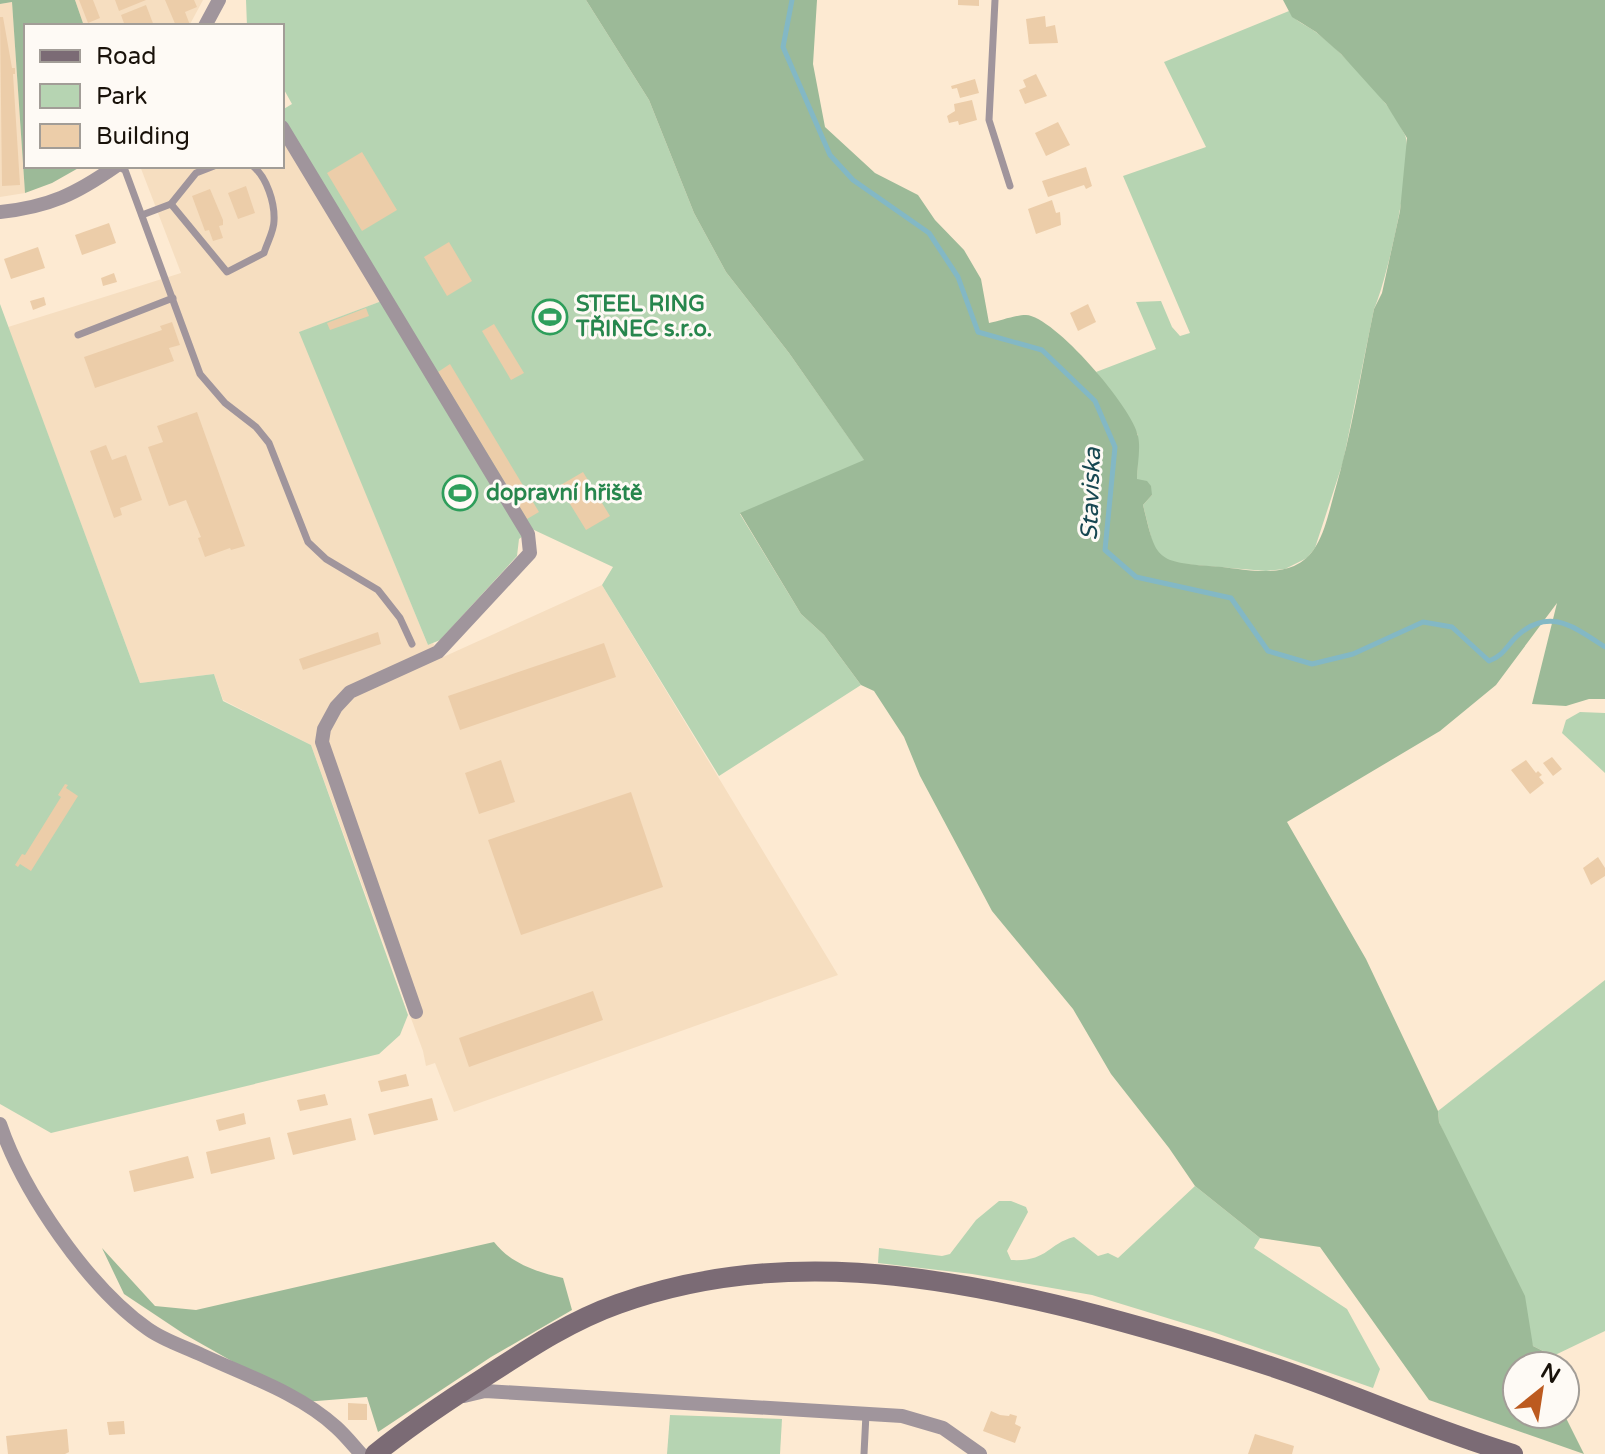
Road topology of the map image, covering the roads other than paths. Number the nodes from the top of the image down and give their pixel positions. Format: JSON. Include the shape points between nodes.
{"nodes":[{"id":1,"x":219,"y":0,"type":"edge"},
{"id":2,"x":995,"y":0,"type":"edge"},
{"id":3,"x":206,"y":24,"type":"edge"},
{"id":4,"x":284,"y":130,"type":"edge"},
{"id":5,"x":114,"y":168,"type":"edge"},
{"id":6,"x":121,"y":168,"type":"edge"},
{"id":7,"x":209,"y":168,"type":"edge"},
{"id":8,"x":255,"y":168,"type":"edge"},
{"id":9,"x":1010,"y":186,"type":"dead end"},
{"id":10,"x":171,"y":204,"type":"junction"},
{"id":11,"x":0,"y":212,"type":"edge"},
{"id":12,"x":142,"y":215,"type":"junction"},
{"id":13,"x":173,"y":298,"type":"junction"},
{"id":14,"x":78,"y":335,"type":"dead end"},
{"id":15,"x":412,"y":644,"type":"dead end"},
{"id":16,"x":416,"y":1012,"type":"dead end"},
{"id":17,"x":0,"y":1124,"type":"edge"},
{"id":18,"x":453,"y":1398,"type":"junction"},
{"id":19,"x":867,"y":1412,"type":"junction"},
{"id":20,"x":361,"y":1454,"type":"edge"},
{"id":21,"x":375,"y":1454,"type":"edge"},
{"id":22,"x":864,"y":1454,"type":"edge"},
{"id":23,"x":980,"y":1454,"type":"edge"},
{"id":24,"x":1513,"y":1454,"type":"edge"}],
"edges":[{"from":1,"to":3,"type":"street"},
{"from":2,"to":9,"type":"lane","via":[[989,120]]},
{"from":4,"to":16,"type":"street","via":[[528,534],[530,553],[438,652],[350,692],[324,729],[322,742]]},
{"from":5,"to":11,"type":"street","via":[[81,191],[33,208]]},
{"from":6,"to":12,"type":"lane"},
{"from":7,"to":10,"type":"lane","via":[[196,173]]},
{"from":8,"to":10,"type":"lane","via":[[271,198],[275,224],[264,253],[227,272]]},
{"from":10,"to":12,"type":"lane"},
{"from":12,"to":13,"type":"lane"},
{"from":13,"to":14,"type":"lane"},
{"from":13,"to":15,"type":"lane","via":[[200,374],[269,443],[308,542],[378,590]]},
{"from":17,"to":20,"type":"street","via":[[9,1152],[61,1236],[104,1290],[149,1330],[291,1396],[335,1426]]},
{"from":18,"to":19,"type":"street","via":[[485,1391]]},
{"from":18,"to":21,"type":"street"},
{"from":18,"to":24,"type":"street","via":[[552,1334],[618,1304],[703,1281],[801,1270],[846,1271],[1008,1292],[1157,1331],[1306,1378]]},
{"from":19,"to":22,"type":"lane"},
{"from":19,"to":23,"type":"street","via":[[943,1428]]}]}
